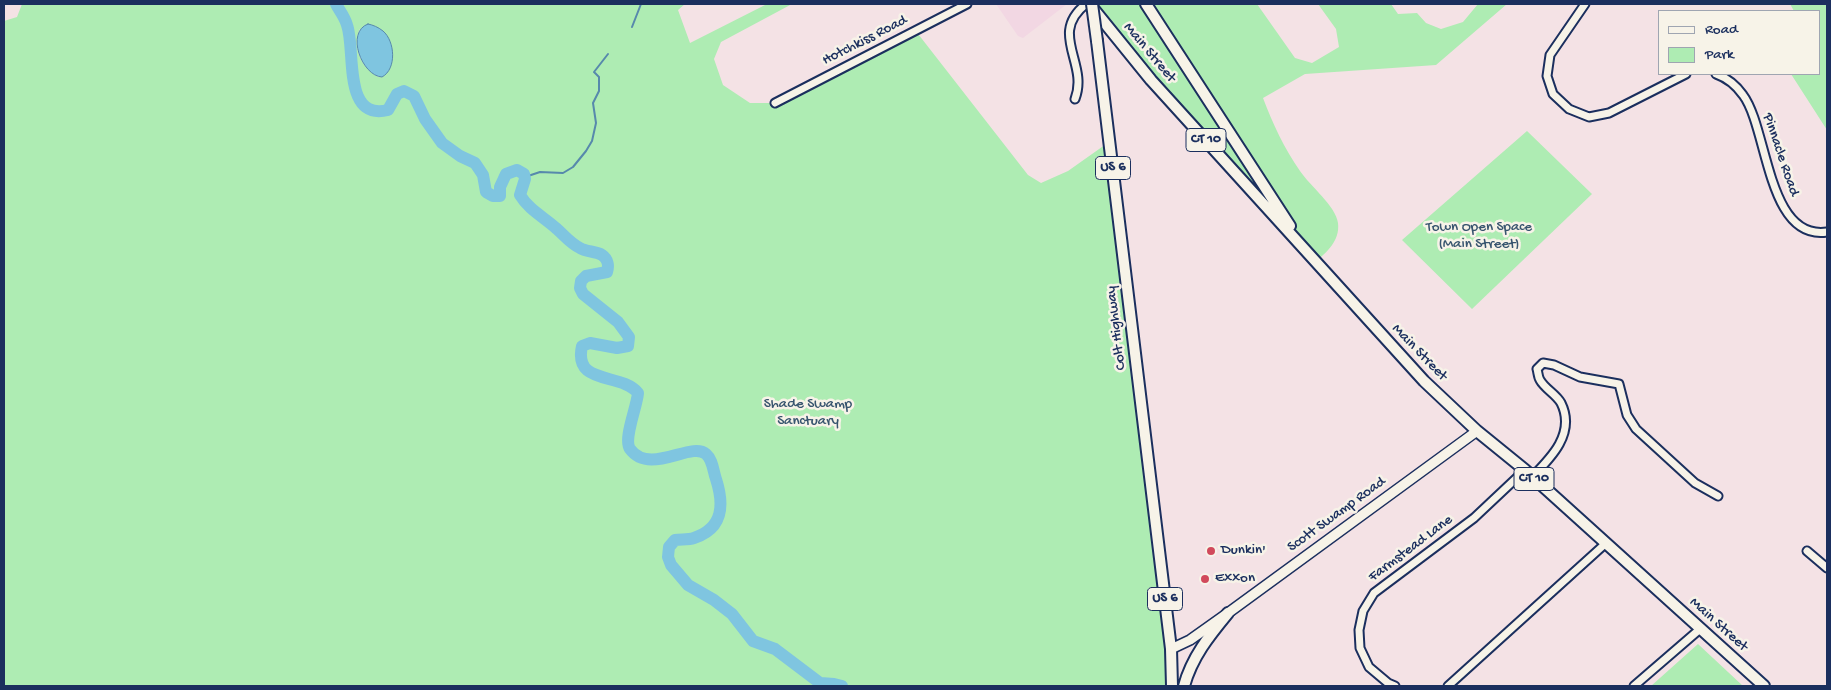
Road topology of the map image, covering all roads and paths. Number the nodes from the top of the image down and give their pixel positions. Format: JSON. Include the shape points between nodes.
{"nodes":[{"id":1,"x":967,"y":4,"type":"edge"},
{"id":2,"x":1089,"y":4,"type":"edge"},
{"id":3,"x":1146,"y":4,"type":"edge"},
{"id":4,"x":1585,"y":4,"type":"edge"},
{"id":5,"x":1684,"y":75,"type":"edge"},
{"id":6,"x":1718,"y":75,"type":"edge"},
{"id":7,"x":1075,"y":100,"type":"dead end"},
{"id":8,"x":775,"y":103,"type":"dead end"},
{"id":9,"x":1827,"y":232,"type":"edge"},
{"id":10,"x":1315,"y":262,"type":"junction"},
{"id":11,"x":1477,"y":431,"type":"junction"},
{"id":12,"x":1529,"y":474,"type":"junction"},
{"id":13,"x":1718,"y":496,"type":"dead end"},
{"id":14,"x":1605,"y":544,"type":"junction"},
{"id":15,"x":1807,"y":551,"type":"dead end"},
{"id":16,"x":1827,"y":568,"type":"edge"},
{"id":17,"x":1228,"y":613,"type":"junction"},
{"id":18,"x":1700,"y":629,"type":"junction"},
{"id":19,"x":1171,"y":649,"type":"junction"},
{"id":20,"x":1172,"y":686,"type":"edge"},
{"id":21,"x":1184,"y":686,"type":"edge"},
{"id":22,"x":1395,"y":686,"type":"edge"},
{"id":23,"x":1448,"y":686,"type":"edge"},
{"id":24,"x":1634,"y":686,"type":"edge"},
{"id":25,"x":1764,"y":686,"type":"edge"}],
"edges":[{"from":1,"to":8,"type":"street","name":"Hotchkiss Road"},
{"from":2,"to":7,"type":"street","via":[[1078,10],[1070,25],[1070,42],[1079,79]]},
{"from":2,"to":10,"type":"highway","name":"Main Street","number":"CT 10","via":[[1151,80]]},
{"from":2,"to":19,"type":"highway","name":"Colt Highway","number":"US 6","bridge":true,"via":[[1097,41]]},
{"from":3,"to":10,"type":"highway"},
{"from":4,"to":5,"type":"street","via":[[1550,55],[1547,76],[1553,94],[1569,109],[1589,117],[1610,113]]},
{"from":6,"to":9,"type":"street","name":"Pinnacle Road","via":[[1728,79],[1743,95],[1780,202],[1794,222],[1816,233]]},
{"from":10,"to":11,"type":"highway","name":"Main Street","number":"CT 10","via":[[1409,366]]},
{"from":11,"to":12,"type":"highway","name":"Main Street","number":"CT 10"},
{"from":11,"to":17,"type":"main road","name":"Scott Swamp Road"},
{"from":12,"to":13,"type":"street","name":"Farmstead Lane","via":[[1552,457],[1563,439],[1566,419],[1561,402],[1540,380],[1536,369],[1543,363],[1580,377],[1618,384],[1626,415],[1636,429],[1695,483]]},
{"from":12,"to":14,"type":"highway","name":"Main Street","number":"CT 10"},
{"from":12,"to":22,"type":"street","name":"Farmstead Lane","via":[[1374,593],[1363,612],[1358,630],[1360,648],[1369,667]]},
{"from":14,"to":18,"type":"highway","name":"Main Street","number":"CT 10"},
{"from":14,"to":23,"type":"street"},
{"from":15,"to":16,"type":"street"},
{"from":17,"to":19,"type":"main road","name":"Scott Swamp Road","via":[[1190,640]]},
{"from":17,"to":21,"type":"highway","via":[[1201,646]]},
{"from":18,"to":24,"type":"street"},
{"from":18,"to":25,"type":"highway","name":"Main Street","number":"CT 10"},
{"from":19,"to":20,"type":"highway","number":"US 6"}]}
